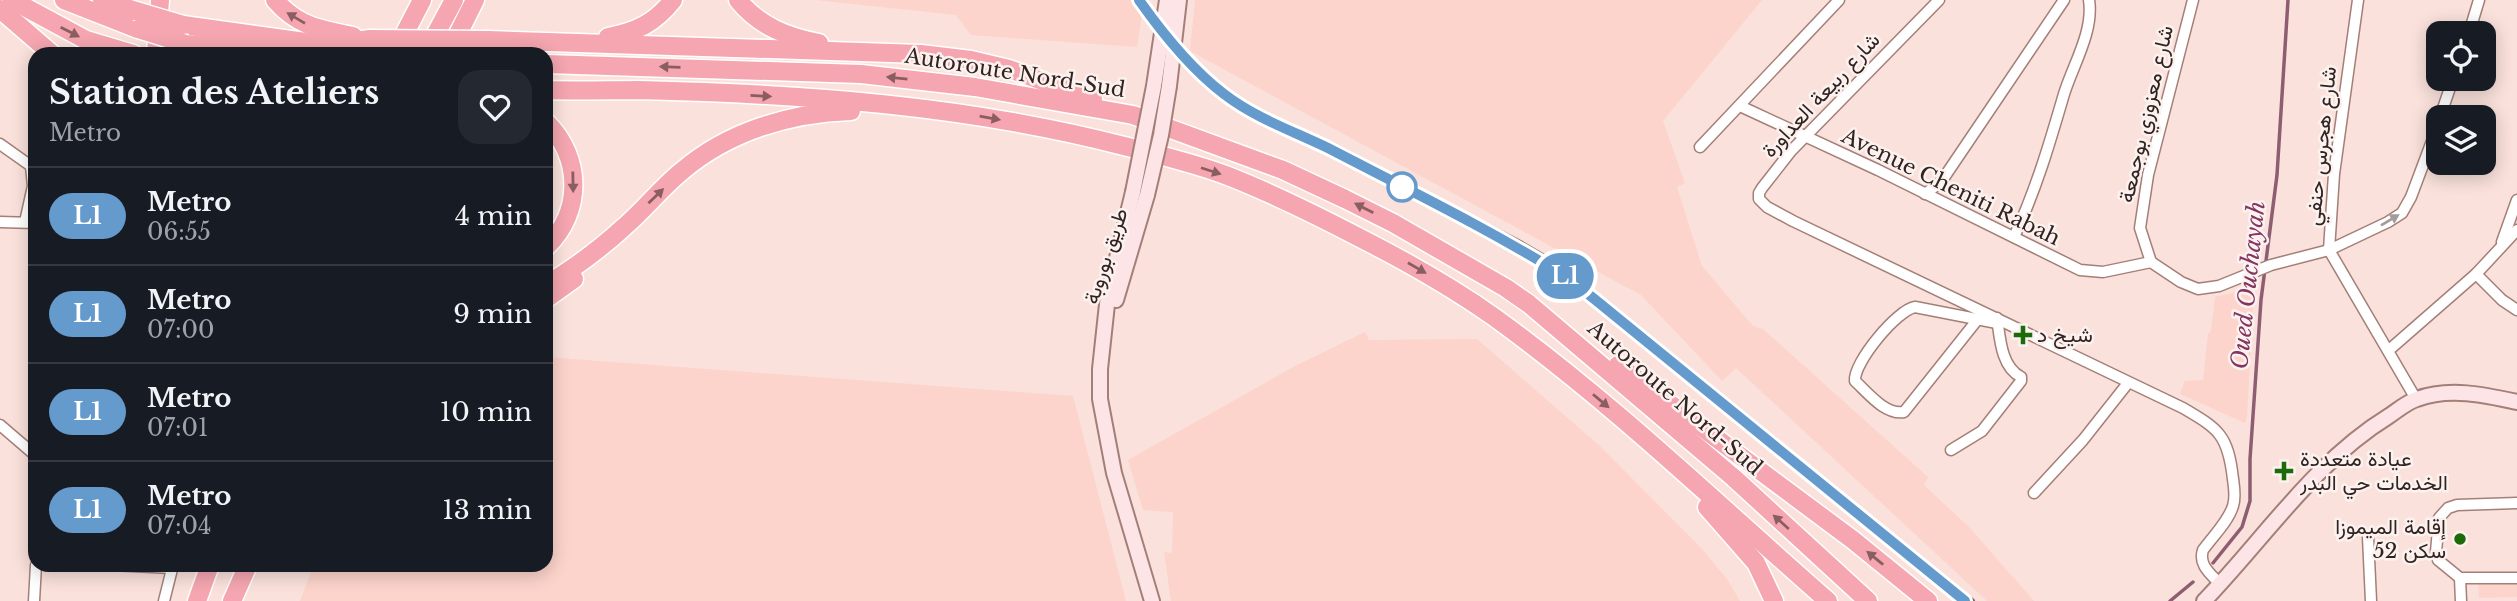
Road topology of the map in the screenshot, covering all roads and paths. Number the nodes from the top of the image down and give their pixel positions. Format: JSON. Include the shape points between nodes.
{"nodes":[{"id":1,"x":12,"y":0,"type":"edge"},
{"id":2,"x":64,"y":0,"type":"edge"},
{"id":3,"x":102,"y":0,"type":"edge"},
{"id":4,"x":160,"y":0,"type":"edge"},
{"id":5,"x":275,"y":0,"type":"edge"},
{"id":6,"x":409,"y":0,"type":"edge"},
{"id":7,"x":422,"y":0,"type":"edge"},
{"id":8,"x":454,"y":0,"type":"edge"},
{"id":9,"x":475,"y":0,"type":"edge"},
{"id":10,"x":673,"y":0,"type":"edge"},
{"id":11,"x":738,"y":0,"type":"edge"},
{"id":12,"x":1167,"y":0,"type":"edge"},
{"id":13,"x":1179,"y":0,"type":"edge"},
{"id":14,"x":1839,"y":0,"type":"edge"},
{"id":15,"x":1938,"y":0,"type":"edge"},
{"id":16,"x":2064,"y":0,"type":"edge"},
{"id":17,"x":2089,"y":0,"type":"edge"},
{"id":18,"x":2193,"y":0,"type":"edge"},
{"id":19,"x":2358,"y":0,"type":"edge"},
{"id":20,"x":2479,"y":0,"type":"edge"},
{"id":21,"x":0,"y":9,"type":"edge"},
{"id":22,"x":137,"y":20,"type":"junction"},
{"id":23,"x":2473,"y":21,"type":"edge"},
{"id":24,"x":370,"y":39,"type":"junction"},
{"id":25,"x":532,"y":42,"type":"junction"},
{"id":26,"x":44,"y":47,"type":"edge"},
{"id":27,"x":109,"y":47,"type":"edge"},
{"id":28,"x":157,"y":47,"type":"edge"},
{"id":29,"x":222,"y":47,"type":"edge"},
{"id":30,"x":397,"y":47,"type":"edge"},
{"id":31,"x":398,"y":47,"type":"edge"},
{"id":32,"x":429,"y":47,"type":"edge"},
{"id":33,"x":452,"y":47,"type":"edge"},
{"id":34,"x":864,"y":50,"type":"junction"},
{"id":35,"x":553,"y":64,"type":"edge"},
{"id":36,"x":1161,"y":86,"type":"junction"},
{"id":37,"x":553,"y":90,"type":"edge"},
{"id":38,"x":1740,"y":106,"type":"junction"},
{"id":39,"x":923,"y":108,"type":"junction"},
{"id":40,"x":1133,"y":115,"type":"junction"},
{"id":41,"x":553,"y":130,"type":"edge"},
{"id":42,"x":1806,"y":138,"type":"junction"},
{"id":43,"x":0,"y":144,"type":"edge"},
{"id":44,"x":1700,"y":147,"type":"dead end"},
{"id":45,"x":2426,"y":161,"type":"edge"},
{"id":46,"x":28,"y":164,"type":"edge"},
{"id":47,"x":1925,"y":194,"type":"junction"},
{"id":48,"x":2517,"y":200,"type":"edge"},
{"id":49,"x":0,"y":222,"type":"edge"},
{"id":50,"x":28,"y":225,"type":"edge"},
{"id":51,"x":624,"y":227,"type":"junction"},
{"id":52,"x":2517,"y":230,"type":"edge"},
{"id":53,"x":2014,"y":237,"type":"junction"},
{"id":54,"x":553,"y":241,"type":"edge"},
{"id":55,"x":2500,"y":247,"type":"junction"},
{"id":56,"x":2329,"y":250,"type":"junction"},
{"id":57,"x":2151,"y":262,"type":"junction"},
{"id":58,"x":2476,"y":274,"type":"junction"},
{"id":59,"x":553,"y":280,"type":"edge"},
{"id":60,"x":553,"y":294,"type":"edge"},
{"id":61,"x":1529,"y":304,"type":"junction"},
{"id":62,"x":2517,"y":310,"type":"edge"},
{"id":63,"x":1979,"y":319,"type":"junction"},
{"id":64,"x":1997,"y":321,"type":"junction"},
{"id":65,"x":2389,"y":350,"type":"junction"},
{"id":66,"x":2128,"y":383,"type":"junction"},
{"id":67,"x":2416,"y":399,"type":"junction"},
{"id":68,"x":2517,"y":402,"type":"edge"},
{"id":69,"x":0,"y":425,"type":"edge"},
{"id":70,"x":1652,"y":444,"type":"junction"},
{"id":71,"x":28,"y":449,"type":"edge"},
{"id":72,"x":1951,"y":450,"type":"dead end"},
{"id":73,"x":2034,"y":494,"type":"dead end"},
{"id":74,"x":2517,"y":503,"type":"edge"},
{"id":75,"x":2368,"y":537,"type":"dead end"},
{"id":76,"x":36,"y":572,"type":"edge"},
{"id":77,"x":171,"y":572,"type":"edge"},
{"id":78,"x":201,"y":572,"type":"edge"},
{"id":79,"x":207,"y":572,"type":"edge"},
{"id":80,"x":239,"y":572,"type":"edge"},
{"id":81,"x":244,"y":572,"type":"edge"},
{"id":82,"x":2460,"y":578,"type":"junction"},
{"id":83,"x":2517,"y":578,"type":"edge"},
{"id":84,"x":2220,"y":584,"type":"junction"},
{"id":85,"x":34,"y":601,"type":"edge"},
{"id":86,"x":164,"y":601,"type":"edge"},
{"id":87,"x":195,"y":601,"type":"edge"},
{"id":88,"x":230,"y":601,"type":"edge"},
{"id":89,"x":1152,"y":601,"type":"edge"},
{"id":90,"x":1774,"y":601,"type":"edge"},
{"id":91,"x":1828,"y":601,"type":"edge"},
{"id":92,"x":1868,"y":601,"type":"edge"},
{"id":93,"x":1928,"y":601,"type":"edge"},
{"id":94,"x":2204,"y":601,"type":"edge"},
{"id":95,"x":2371,"y":601,"type":"edge"},
{"id":96,"x":2460,"y":601,"type":"edge"}],
"edges":[{"from":1,"to":27,"type":"highway","one_way":true,"via":[[86,40]]},
{"from":2,"to":22,"type":"highway"},
{"from":3,"to":22,"type":"highway"},
{"from":4,"to":28,"type":"highway"},
{"from":24,"to":5,"type":"highway","one_way":true,"via":[[314,28]]},
{"from":6,"to":30,"type":"highway"},
{"from":7,"to":31,"type":"highway"},
{"from":8,"to":32,"type":"highway"},
{"from":9,"to":33,"type":"highway"},
{"from":10,"to":25,"type":"highway","via":[[657,18],[626,34]]},
{"from":11,"to":34,"type":"highway","via":[[787,36]]},
{"from":12,"to":36,"type":"main road","name":"طريق بوروبة"},
{"from":13,"to":36,"type":"main road","name":"طريق بوروبة"},
{"from":14,"to":38,"type":"street"},
{"from":15,"to":42,"type":"street","name":"شارع ربيعة العداورة"},
{"from":16,"to":47,"type":"street","via":[[1941,182]]},
{"from":17,"to":53,"type":"street","via":[[2087,27],[2056,128]]},
{"from":18,"to":57,"type":"street","name":"شارع معزوزي بوجمعة","via":[[2144,194],[2140,228]]},
{"from":19,"to":56,"type":"street","name":"شارع هجرس حنفي","via":[[2334,174]]},
{"from":20,"to":23,"type":"street"},
{"from":21,"to":26,"type":"highway"},
{"from":22,"to":24,"type":"highway","bridge":true,"via":[[327,45]]},
{"from":22,"to":29,"type":"highway","bridge":true,"via":[[186,44]]},
{"from":24,"to":25,"type":"highway","bridge":true},
{"from":25,"to":34,"type":"highway"},
{"from":34,"to":40,"type":"highway","via":[[971,60],[1009,69]]},
{"from":40,"to":35,"type":"highway","name":"Autoroute Nord-Sud","one_way":true,"via":[[1000,90],[861,74]]},
{"from":36,"to":89,"type":"main road","name":"طريق بوروبة","bridge":true,"via":[[1161,135],[1140,193],[1120,288],[1106,323],[1100,369],[1100,399],[1114,473]]},
{"from":37,"to":39,"type":"highway","one_way":true,"via":[[639,90]]},
{"from":38,"to":42,"type":"street","name":"Avenue Cheniti Rabah"},
{"from":38,"to":44,"type":"street"},
{"from":51,"to":39,"type":"highway","one_way":true,"via":[[683,170],[751,129],[836,111]]},
{"from":39,"to":70,"type":"highway","one_way":true,"via":[[1096,139],[1214,172],[1280,199],[1446,285],[1550,359]]},
{"from":61,"to":40,"type":"highway","name":"Autoroute Nord-Sud","one_way":true,"via":[[1345,199],[1283,170]]},
{"from":41,"to":54,"type":"highway","one_way":true,"via":[[568,153],[575,185],[570,212]]},
{"from":42,"to":47,"type":"street","name":"Avenue Cheniti Rabah"},
{"from":42,"to":64,"type":"street","name":"شارع ربيعة العداورة","via":[[1762,188],[1758,196],[1768,207]]},
{"from":43,"to":46,"type":"street"},
{"from":56,"to":45,"type":"street","one_way":true,"via":[[2402,212]]},
{"from":47,"to":53,"type":"street","name":"Avenue Cheniti Rabah"},
{"from":48,"to":55,"type":"street"},
{"from":49,"to":50,"type":"street"},
{"from":51,"to":59,"type":"highway"},
{"from":51,"to":60,"type":"highway"},
{"from":52,"to":55,"type":"street"},
{"from":53,"to":57,"type":"street","name":"Avenue Cheniti Rabah","via":[[2088,273]]},
{"from":55,"to":58,"type":"street"},
{"from":56,"to":57,"type":"street","via":[[2198,289]]},
{"from":56,"to":65,"type":"street","name":"شارع هجرس حنفي"},
{"from":58,"to":62,"type":"street"},
{"from":58,"to":65,"type":"street"},
{"from":92,"to":61,"type":"highway","name":"Autoroute Nord-Sud","one_way":true,"via":[[1734,478]]},
{"from":93,"to":61,"type":"highway","one_way":true,"via":[[1793,494]]},
{"from":63,"to":63,"type":"street","via":[[1904,412],[1882,406],[1855,381],[1855,373],[1874,344],[1909,308]]},
{"from":63,"to":64,"type":"street"},
{"from":64,"to":66,"type":"street"},
{"from":64,"to":72,"type":"street","via":[[2003,352],[2021,381],[1982,431]]},
{"from":65,"to":67,"type":"street","name":"شارع هجرس حنفي"},
{"from":66,"to":73,"type":"street"},
{"from":66,"to":84,"type":"street","via":[[2183,408],[2223,437],[2235,502],[2200,560]]},
{"from":67,"to":68,"type":"main road","via":[[2464,393]]},
{"from":67,"to":84,"type":"main road","via":[[2336,456]]},
{"from":69,"to":71,"type":"street"},
{"from":70,"to":90,"type":"highway","via":[[1746,550]]},
{"from":70,"to":91,"type":"highway"},
{"from":74,"to":82,"type":"street","via":[[2457,505],[2439,518],[2438,560]]},
{"from":75,"to":95,"type":"street"},
{"from":76,"to":85,"type":"street"},
{"from":77,"to":86,"type":"street"},
{"from":78,"to":87,"type":"highway"},
{"from":79,"to":87,"type":"highway"},
{"from":80,"to":88,"type":"highway"},
{"from":81,"to":88,"type":"highway"},
{"from":82,"to":83,"type":"street"},
{"from":82,"to":96,"type":"street"},
{"from":84,"to":94,"type":"main road"}]}
